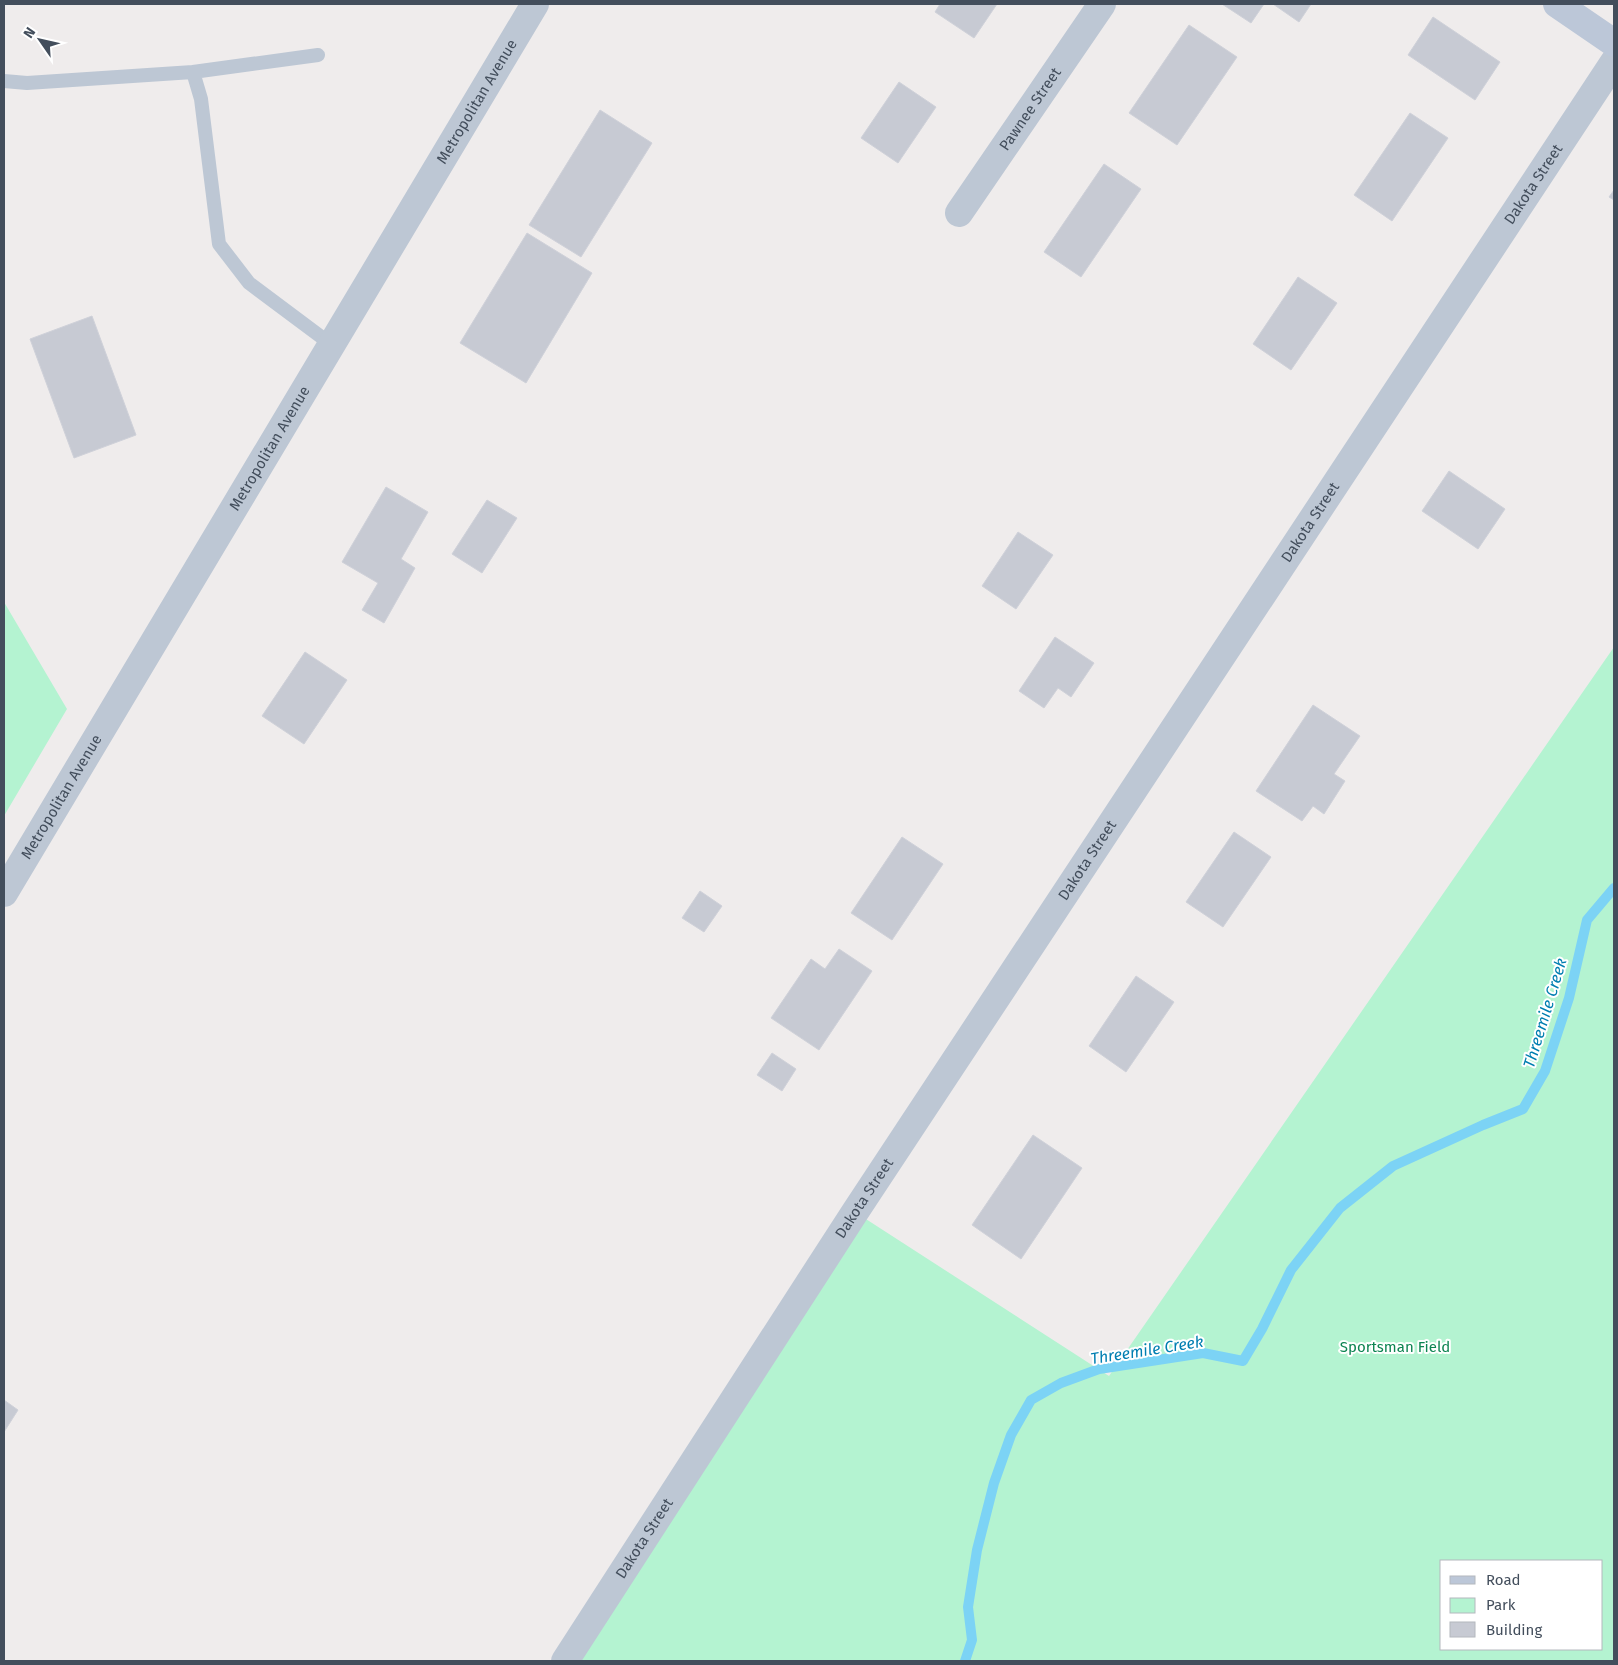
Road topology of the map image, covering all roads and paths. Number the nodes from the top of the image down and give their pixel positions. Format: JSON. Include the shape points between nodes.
{"nodes":[{"id":1,"x":535,"y":4,"type":"edge"},
{"id":2,"x":1102,"y":4,"type":"edge"},
{"id":3,"x":1556,"y":4,"type":"edge"},
{"id":4,"x":1614,"y":44,"type":"edge"},
{"id":5,"x":318,"y":54,"type":"dead end"},
{"id":6,"x":1614,"y":62,"type":"edge"},
{"id":7,"x":193,"y":72,"type":"junction"},
{"id":8,"x":4,"y":81,"type":"edge"},
{"id":9,"x":959,"y":213,"type":"dead end"},
{"id":10,"x":332,"y":345,"type":"junction"},
{"id":11,"x":4,"y":893,"type":"edge"},
{"id":12,"x":565,"y":1661,"type":"edge"}],
"edges":[{"from":1,"to":10,"type":"street","name":"Metropolitan Avenue"},
{"from":2,"to":9,"type":"street","name":"Pawnee Street"},
{"from":3,"to":4,"type":"main road"},
{"from":5,"to":7,"type":"lane"},
{"from":6,"to":12,"type":"street","name":"Dakota Street","via":[[855,1212]]},
{"from":7,"to":8,"type":"lane","via":[[27,83]]},
{"from":7,"to":10,"type":"lane","via":[[201,99],[219,244],[248,283]]},
{"from":10,"to":11,"type":"street","name":"Metropolitan Avenue"}]}
